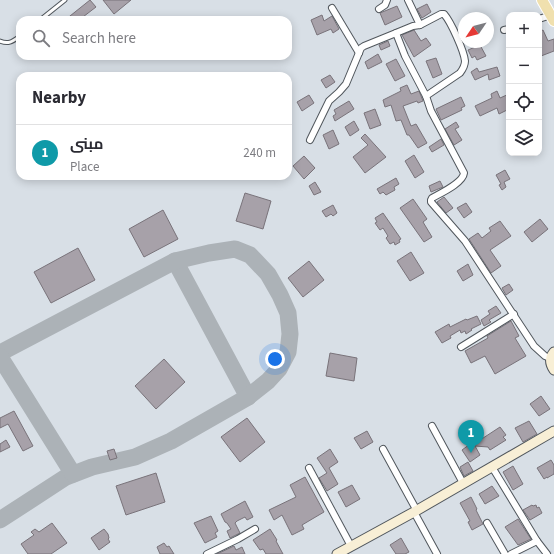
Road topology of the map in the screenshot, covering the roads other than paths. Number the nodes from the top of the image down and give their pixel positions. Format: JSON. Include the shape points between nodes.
{"nodes":[{"id":1,"x":65,"y":0,"type":"edge"},
{"id":2,"x":387,"y":0,"type":"edge"},
{"id":3,"x":408,"y":0,"type":"edge"},
{"id":4,"x":542,"y":0,"type":"edge"},
{"id":5,"x":332,"y":8,"type":"dead end"},
{"id":6,"x":379,"y":10,"type":"dead end"},
{"id":7,"x":45,"y":16,"type":"edge"},
{"id":8,"x":552,"y":18,"type":"edge"},
{"id":9,"x":542,"y":19,"type":"edge"},
{"id":10,"x":420,"y":25,"type":"junction"},
{"id":11,"x":396,"y":33,"type":"junction"},
{"id":12,"x":16,"y":39,"type":"edge"},
{"id":13,"x":0,"y":41,"type":"edge"},
{"id":14,"x":359,"y":53,"type":"junction"},
{"id":15,"x":426,"y":96,"type":"junction"},
{"id":16,"x":310,"y":140,"type":"dead end"},
{"id":17,"x":514,"y":314,"type":"junction"},
{"id":18,"x":461,"y":347,"type":"dead end"},
{"id":19,"x":552,"y":355,"type":"edge"},
{"id":20,"x":554,"y":370,"type":"edge"},
{"id":21,"x":432,"y":426,"type":"dead end"},
{"id":22,"x":554,"y":431,"type":"edge"},
{"id":23,"x":383,"y":449,"type":"dead end"},
{"id":24,"x":492,"y":467,"type":"junction"},
{"id":25,"x":308,"y":468,"type":"dead end"},
{"id":26,"x":463,"y":483,"type":"junction"},
{"id":27,"x":415,"y":512,"type":"junction"},
{"id":28,"x":487,"y":524,"type":"dead end"},
{"id":29,"x":255,"y":529,"type":"dead end"},
{"id":30,"x":537,"y":541,"type":"junction"},
{"id":31,"x":350,"y":546,"type":"junction"},
{"id":32,"x":514,"y":553,"type":"edge"},
{"id":33,"x":207,"y":554,"type":"edge"},
{"id":34,"x":337,"y":554,"type":"edge"},
{"id":35,"x":437,"y":554,"type":"edge"},
{"id":36,"x":505,"y":554,"type":"edge"},
{"id":37,"x":547,"y":554,"type":"edge"}],
"edges":[{"from":1,"to":7,"type":"lane"},
{"from":2,"to":6,"type":"street"},
{"from":3,"to":10,"type":"street"},
{"from":4,"to":8,"type":"main road"},
{"from":5,"to":14,"type":"street"},
{"from":8,"to":9,"type":"street"},
{"from":10,"to":11,"type":"street"},
{"from":10,"to":15,"type":"street","via":[[444,14],[458,40],[465,61],[460,73]]},
{"from":11,"to":14,"type":"street","via":[[364,46]]},
{"from":11,"to":15,"type":"street"},
{"from":12,"to":13,"type":"lane","via":[[10,43]]},
{"from":14,"to":16,"type":"street","via":[[346,84],[329,101]]},
{"from":15,"to":17,"type":"street","via":[[431,111],[464,172],[459,182],[432,198],[431,202],[465,241]]},
{"from":17,"to":18,"type":"street"},
{"from":17,"to":19,"type":"street","via":[[539,351],[545,356]]},
{"from":19,"to":20,"type":"main road","via":[[550,363]]},
{"from":21,"to":26,"type":"street"},
{"from":22,"to":24,"type":"main road"},
{"from":23,"to":27,"type":"street"},
{"from":24,"to":26,"type":"main road"},
{"from":24,"to":30,"type":"street"},
{"from":25,"to":31,"type":"street"},
{"from":26,"to":27,"type":"main road"},
{"from":27,"to":31,"type":"main road"},
{"from":27,"to":35,"type":"street"},
{"from":28,"to":36,"type":"street"},
{"from":29,"to":33,"type":"street"},
{"from":30,"to":32,"type":"street"},
{"from":30,"to":37,"type":"street"},
{"from":31,"to":34,"type":"main road"}]}
